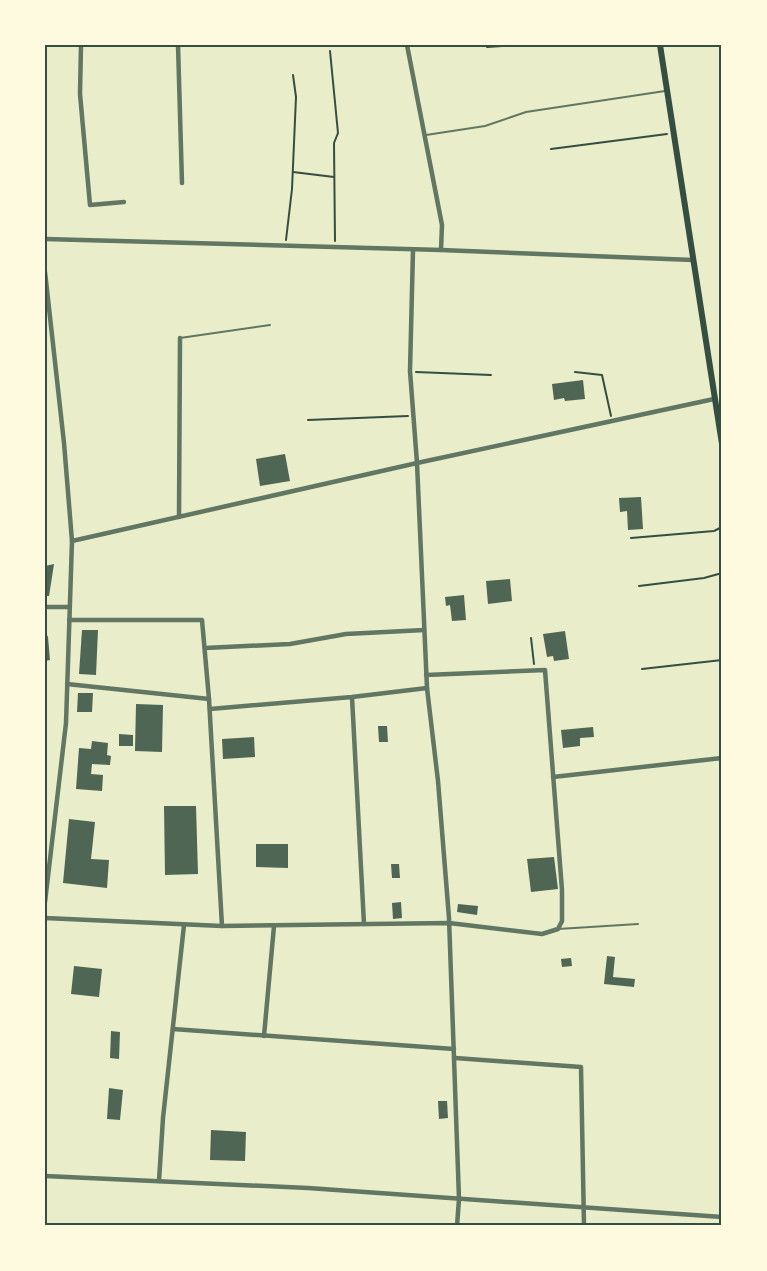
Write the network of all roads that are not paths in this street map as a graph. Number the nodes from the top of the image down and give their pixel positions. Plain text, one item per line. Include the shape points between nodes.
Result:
1 (81, 45) edge
2 (178, 45) edge
3 (407, 45) edge
4 (660, 45) edge
5 (667, 90) junction
6 (423, 136) junction
7 (182, 183) dead end
8 (124, 202) dead end
9 (45, 239) edge
10 (413, 250) junction
11 (441, 250) junction
12 (693, 260) junction
13 (45, 272) edge
14 (270, 326) dead end
15 (180, 338) joint
16 (714, 399) junction
17 (722, 444) edge
18 (417, 463) junction
19 (179, 517) junction
20 (72, 541) junction
21 (45, 607) edge
22 (69, 607) junction
23 (69, 620) junction
24 (424, 630) junction
25 (205, 648) junction
26 (426, 675) junction
27 (67, 684) junction
28 (427, 688) junction
29 (352, 697) junction
30 (209, 699) junction
31 (210, 709) junction
32 (722, 758) edge
33 (553, 777) junction
34 (45, 828) edge
35 (54, 828) junction
36 (45, 902) edge
37 (45, 918) edge
38 (449, 923) junction
39 (364, 924) junction
40 (638, 924) dead end
41 (184, 925) junction
42 (274, 926) junction
43 (222, 927) junction
44 (558, 929) junction
45 (173, 1029) junction
46 (264, 1036) junction
47 (454, 1049) junction
48 (455, 1058) junction
49 (45, 1176) edge
50 (159, 1181) junction
51 (459, 1199) junction
52 (585, 1209) junction
53 (722, 1217) edge
54 (458, 1226) edge
55 (584, 1226) edge

1 - 8 street via 80,94 90,205
2 - 7 street
3 - 6 street
4 - 5 main road
5 - 6 lane via 526,112 485,126
5 - 12 main road
6 - 11 street via 442,225
9 - 10 street
10 - 11 street
10 - 18 street via 410,371
11 - 12 street
12 - 16 main road
13 - 20 street
14 - 15 lane
15 - 19 street
16 - 17 main road
16 - 18 street
18 - 19 street
18 - 24 street
19 - 20 street
20 - 22 street
21 - 22 street
22 - 23 street
23 - 25 street via 202,620
23 - 27 street
24 - 25 street
24 - 26 street
25 - 30 street
26 - 28 street
26 - 33 street via 545,670
27 - 30 street
27 - 35 street
28 - 29 street
28 - 38 street
29 - 31 street
29 - 39 street
30 - 31 street
31 - 43 street
32 - 33 street
33 - 44 street via 562,890 562,921
34 - 35 street
35 - 36 street
37 - 41 street
38 - 39 street
38 - 44 street via 542,934
38 - 47 street
39 - 42 street
40 - 44 lane
41 - 43 street
41 - 45 street
42 - 43 street
42 - 46 street
45 - 46 street
45 - 50 street
46 - 47 street
47 - 48 street
48 - 51 street
48 - 52 street via 581,1067
49 - 50 street
50 - 51 street
51 - 52 street
51 - 54 street
52 - 53 street
52 - 55 street

